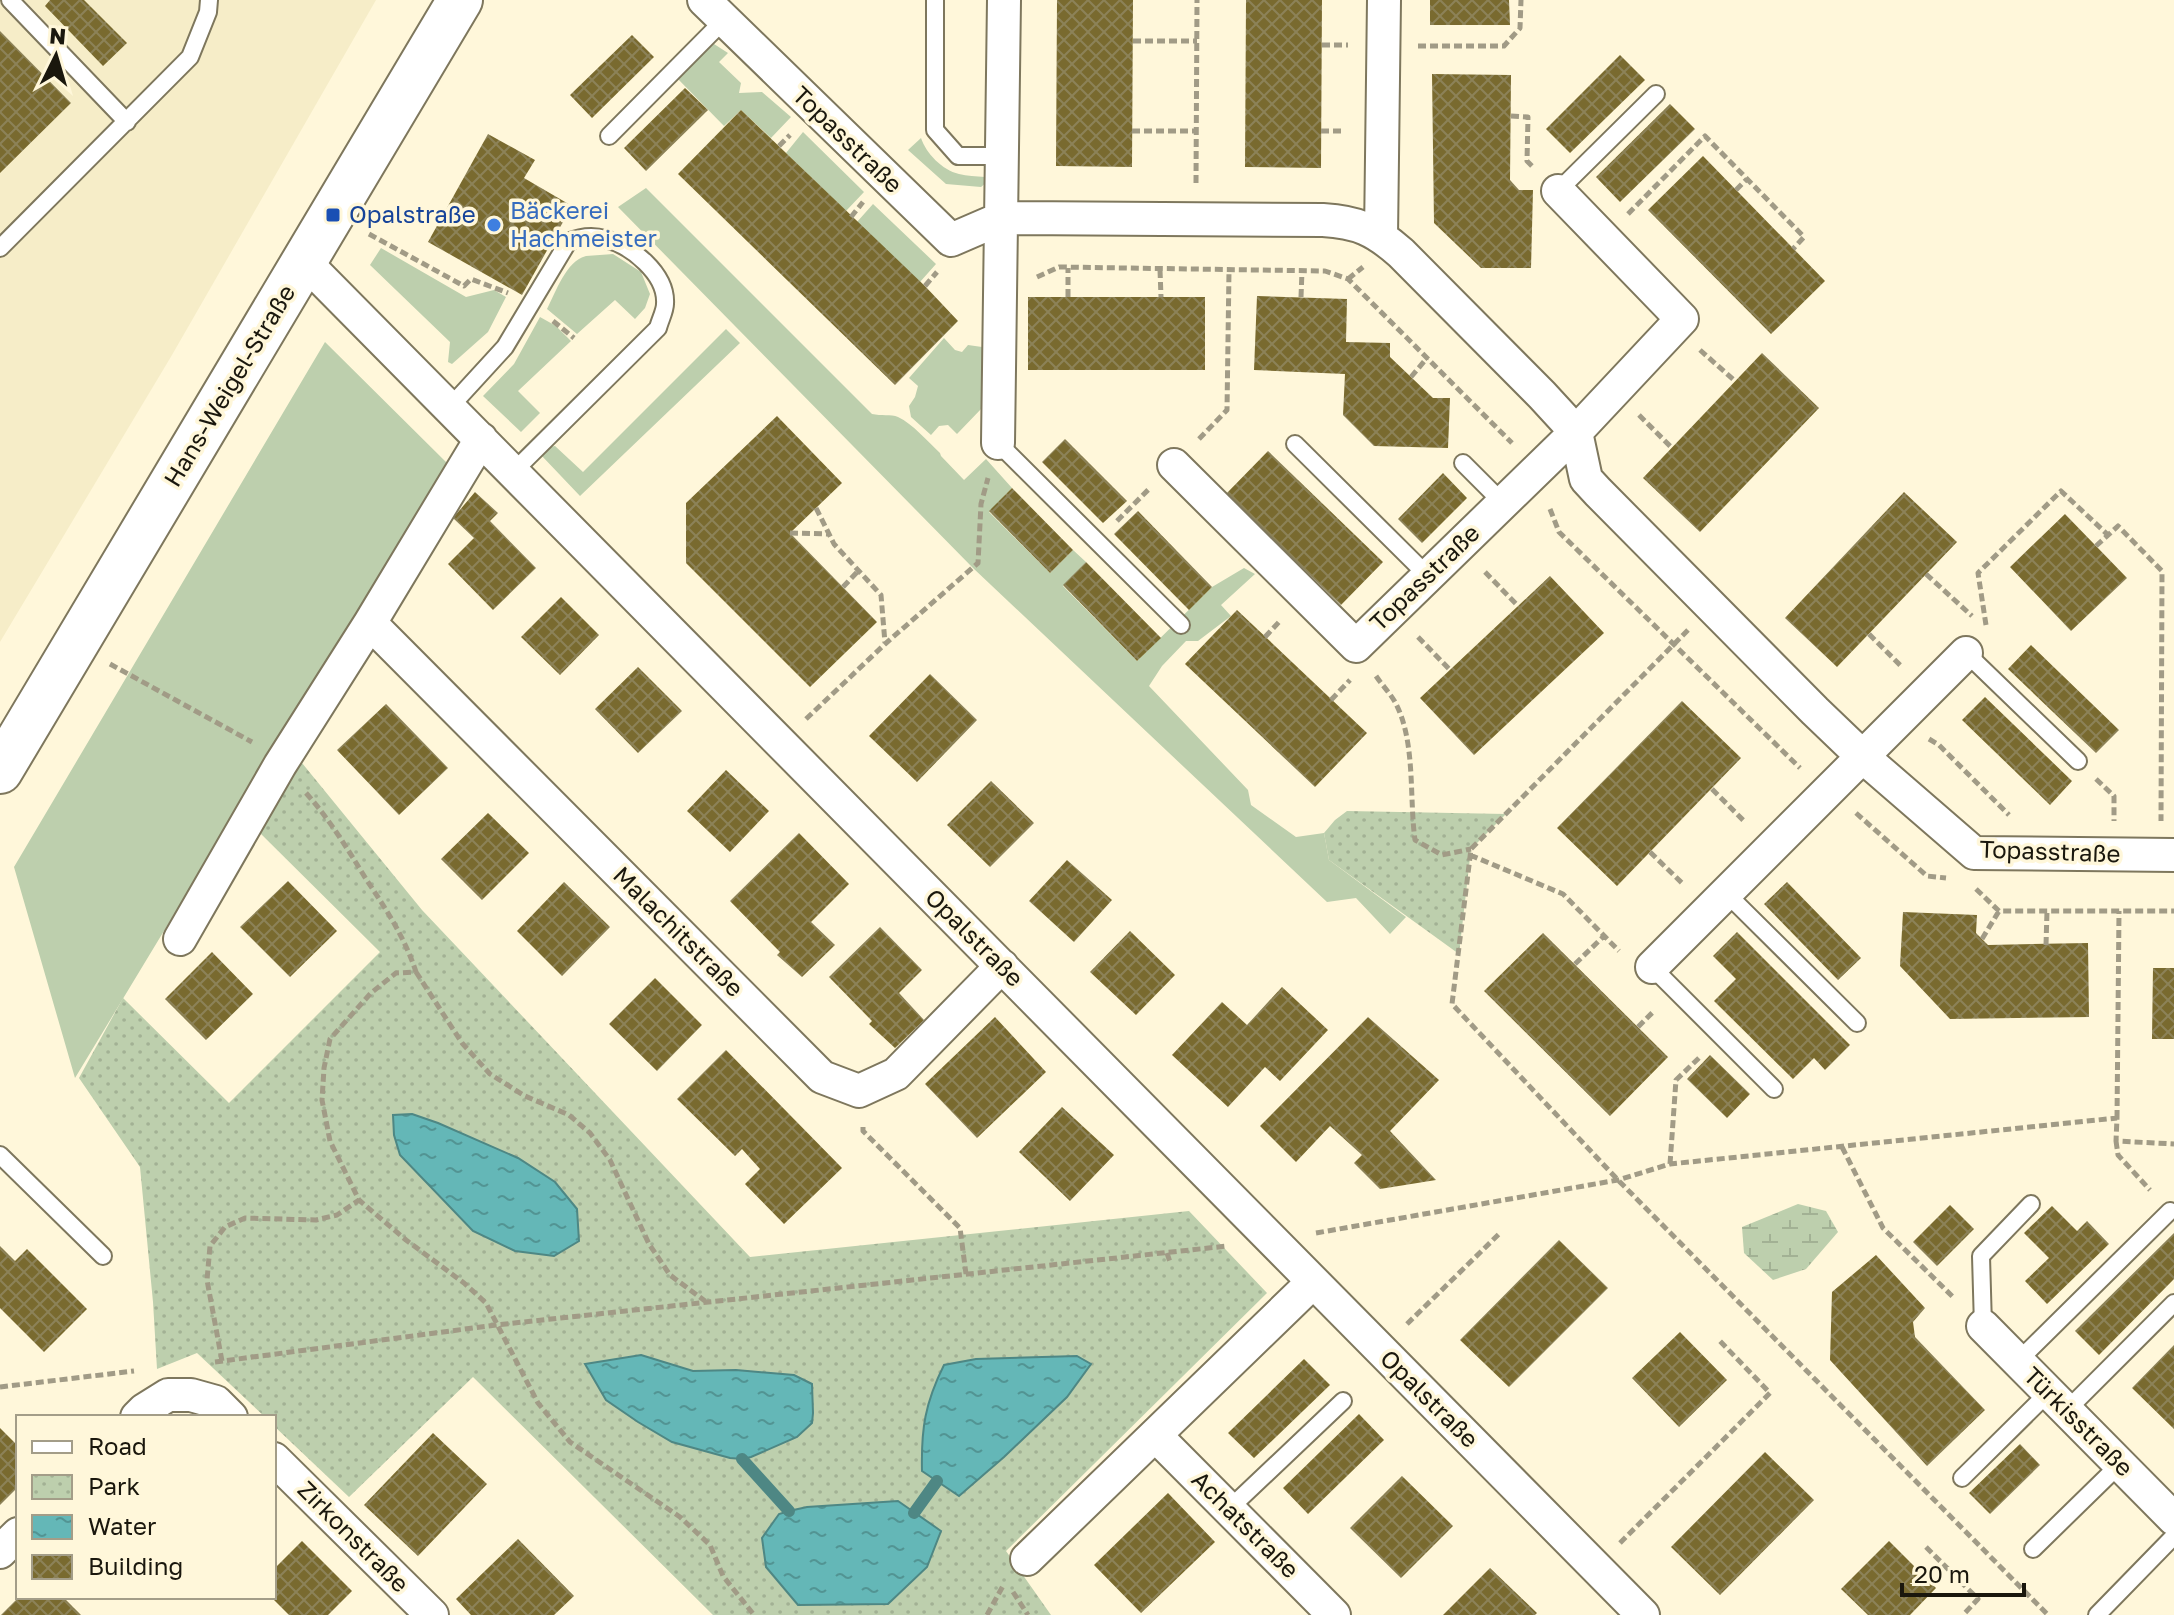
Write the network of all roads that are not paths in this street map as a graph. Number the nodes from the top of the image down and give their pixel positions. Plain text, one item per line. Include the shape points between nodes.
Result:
1 (10, 0) edge
2 (209, 0) edge
3 (460, 0) edge
4 (935, 0) edge
5 (1004, 0) edge
6 (1384, 0) edge
7 (714, 10) edge
8 (1656, 94) dead end
9 (127, 122) junction
10 (609, 136) dead end
11 (1001, 156) junction
12 (1558, 191) joint
13 (1002, 218) junction
14 (1381, 236) junction
15 (0, 248) edge
16 (304, 261) junction
17 (450, 407) junction
18 (1576, 432) junction
19 (481, 439) junction
20 (998, 443) joint
21 (1295, 444) dead end
22 (1463, 463) dead end
23 (1174, 465) road end
24 (513, 472) junction
25 (1503, 503) junction
26 (1428, 576) junction
27 (370, 623) junction
28 (1181, 625) dead end
29 (1966, 653) joint
30 (1863, 757) junction
31 (2078, 761) road end
32 (0, 771) edge
33 (2167, 845) edge
34 (1718, 902) junction
35 (180, 939) dead end
36 (1002, 966) junction
37 (1652, 967) joint
38 (1857, 1023) dead end
39 (1774, 1089) dead end
40 (0, 1155) edge
41 (2031, 1204) dead end
42 (2170, 1211) road end
43 (103, 1256) dead end
44 (1313, 1282) junction
45 (2174, 1303) edge
46 (1983, 1326) joint
47 (2018, 1361) junction
48 (1343, 1401) dead end
49 (2058, 1401) junction
50 (139, 1415) edge
51 (229, 1415) edge
52 (1155, 1435) junction
53 (276, 1461) edge
54 (2120, 1464) junction
55 (1962, 1478) dead end
56 (1229, 1509) junction
57 (2174, 1519) edge
58 (16, 1536) edge
59 (2174, 1536) edge
60 (2033, 1549) dead end
61 (0, 1552) edge
62 (1016, 1570) road end
63 (432, 1615) edge
64 (1334, 1615) edge
65 (1643, 1615) edge
66 (2097, 1615) edge

1 - 9 lane
2 - 9 lane via 190,57
3 - 16 street, Hans-Weigel-Straße
4 - 11 lane via 935,130 958,156
5 - 11 street
6 - 14 street
7 - 10 lane
7 - 13 street, Topasstraße via 951,240
8 - 12 lane
9 - 15 lane
11 - 13 street
12 - 18 street, Topasstraße via 1682,319
13 - 14 street, Topasstraße via 1323,220 1362,226
13 - 20 street
14 - 18 street, Topasstraße
16 - 17 street, Opalstraße
16 - 32 street, Hans-Weigel-Straße
17 - 19 street, Opalstraße
17 - 24 lane via 505,347 568,242 606,239 641,256 662,283 665,304 658,328
18 - 25 street, Topasstraße
18 - 30 street, Topasstraße via 1586,479
19 - 24 street, Opalstraße
19 - 27 street
20 - 28 lane
21 - 26 lane
22 - 25 lane
23 - 26 street, Topasstraße via 1356,646
24 - 36 street, Opalstraße
25 - 26 street, Topasstraße
27 - 35 street
27 - 36 street, Malachitstraße via 822,1077 859,1091 896,1074
29 - 30 street
29 - 31 lane
30 - 33 street, Topasstraße via 1974,853
30 - 34 street
34 - 37 street
34 - 38 lane
36 - 44 street, Opalstraße
37 - 39 lane
40 - 43 lane
41 - 46 lane via 1981,1256
42 - 47 lane
44 - 52 street
44 - 65 street, Opalstraße
45 - 49 lane
46 - 47 street, Türkisstraße
47 - 49 street, Türkisstraße
48 - 56 lane
49 - 54 street, Türkisstraße
49 - 55 lane
50 - 51 street via 168,1395 191,1395 216,1402
52 - 56 street, Achatstraße
52 - 62 street
53 - 63 street, Zirkonstraße
54 - 57 street, Türkisstraße
54 - 60 lane
56 - 64 street, Achatstraße
58 - 61 street
59 - 66 lane

